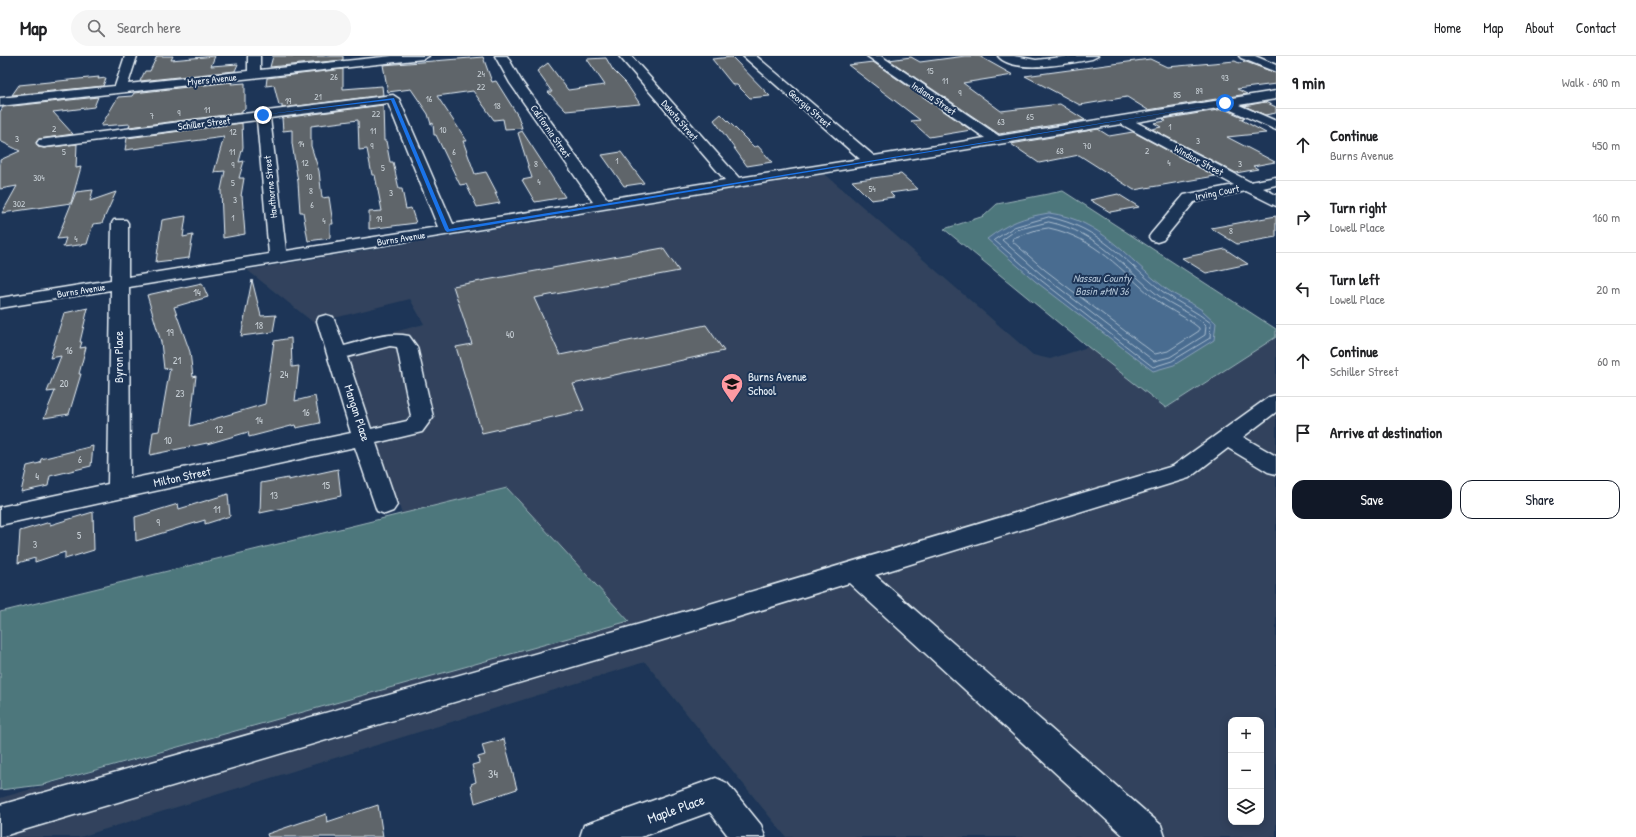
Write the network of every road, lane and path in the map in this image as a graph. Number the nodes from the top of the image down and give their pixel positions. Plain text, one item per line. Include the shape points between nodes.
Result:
1 (131, 56) edge
2 (254, 56) edge
3 (423, 56) edge
4 (501, 56) edge
5 (625, 56) edge
6 (749, 56) edge
7 (873, 56) edge
8 (1004, 56) edge
9 (1092, 56) edge
10 (1245, 56) edge
11 (378, 58) edge
12 (1276, 69) edge
13 (254, 75) junction
14 (120, 89) junction
15 (1276, 95) edge
16 (0, 102) edge
17 (1225, 103) junction
18 (263, 115) junction
19 (1123, 120) junction
20 (1276, 126) edge
21 (996, 140) junction
22 (44, 143) dead end
23 (871, 161) junction
24 (1276, 181) edge
25 (735, 183) junction
26 (1248, 186) junction
27 (1276, 201) edge
28 (603, 205) junction
29 (120, 224) dead end
30 (447, 230) junction
31 (1157, 237) dead end
32 (278, 258) junction
33 (120, 284) junction
34 (0, 303) edge
35 (326, 322) dead end
36 (337, 354) junction
37 (1276, 402) edge
38 (365, 437) junction
39 (1227, 438) junction
40 (1276, 466) edge
41 (119, 490) junction
42 (385, 505) dead end
43 (0, 516) edge
44 (854, 572) junction
45 (0, 821) edge
46 (746, 832) edge
47 (596, 837) edge
48 (1149, 837) edge

1 - 14 street
2 - 13 street
3 - 11 street, Myers Avenue
4 - 28 street, California Street via 516,83
5 - 25 street, Dakota Street
6 - 23 street, Georgia Street
7 - 21 street, Indiana Street
8 - 9 street via 1035,64
10 - 12 street
11 - 13 street, Myers Avenue
13 - 14 street, Myers Avenue
14 - 16 street, Myers Avenue
15 - 17 street, Burns Avenue
17 - 19 street, Burns Avenue
17 - 20 street
18 - 22 street, Schiller Street
18 - 30 street, Schiller Street via 393,99
18 - 32 street, Hawthorne Street
19 - 21 street, Burns Avenue
19 - 26 street, Windsor Street
21 - 23 street, Burns Avenue
23 - 25 street, Burns Avenue
24 - 26 street, Irving Court
25 - 28 street, Burns Avenue
26 - 27 street, Windsor Street
26 - 31 street, Irving Court via 1189,198
28 - 30 street, Burns Avenue
29 - 33 street, Byron Place
30 - 32 street, Burns Avenue
32 - 33 street, Burns Avenue
33 - 34 street, Burns Avenue
33 - 41 street, Byron Place
35 - 36 street, Mangan Place
36 - 38 street, Mangan Place
36 - 38 street, Milton Street via 389,340 402,340 407,347 422,417 414,428
37 - 39 street
38 - 41 street, Milton Street
38 - 42 street, Mangan Place
39 - 40 street
39 - 44 street via 1181,472
41 - 43 street, Milton Street
44 - 45 street
44 - 48 street
46 - 47 street, Maple Place via 716,794

